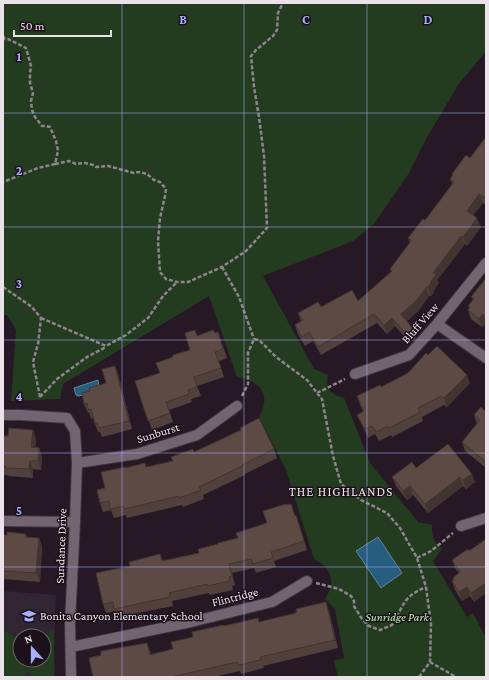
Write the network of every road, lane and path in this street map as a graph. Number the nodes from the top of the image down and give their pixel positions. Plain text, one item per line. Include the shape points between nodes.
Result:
1 (283, 3) edge
2 (3, 36) edge
3 (55, 164) junction
4 (3, 182) edge
5 (486, 263) edge
6 (222, 267) junction
7 (177, 282) junction
8 (3, 286) edge
9 (41, 318) junction
10 (437, 324) junction
11 (254, 339) junction
12 (106, 346) junction
13 (486, 358) edge
14 (355, 374) joint
15 (317, 393) junction
16 (237, 406) joint
17 (3, 415) edge
18 (77, 463) junction
19 (486, 518) edge
20 (3, 521) edge
21 (75, 522) junction
22 (461, 526) joint
23 (417, 558) junction
24 (307, 581) joint
25 (426, 587) junction
26 (71, 647) junction
27 (430, 662) junction
28 (71, 677) edge
29 (419, 677) edge
30 (456, 677) edge

1 - 6 path via 278,13 277,30 251,56 264,156 267,228 246,251
2 - 3 path via 26,48 31,66 32,110 42,126 50,127 56,141 58,151
3 - 4 path
3 - 7 path via 69,161 76,164 85,162 147,174 160,182 166,189 158,231 160,272 166,279
5 - 10 street, Bluff View
6 - 7 path via 188,282
6 - 11 path via 239,297
7 - 12 path via 163,296 148,318
8 - 9 path
9 - 12 path
9 - 12 path via 33,362 40,397 57,379
10 - 13 street
10 - 14 street, Bluff View via 409,355
11 - 15 path via 259,340 276,357 307,380
11 - 16 path via 248,353 248,384
14 - 15 path
15 - 23 path via 322,399 341,484 361,500 387,513 400,528
16 - 18 street, Sunburst via 197,435 137,454
17 - 18 street, Sundance Drive via 67,418 75,431
18 - 21 street, Sundance Drive
19 - 22 street
20 - 21 street
21 - 26 street, Sundance Drive
22 - 23 path
23 - 25 path
24 - 25 path via 339,589 351,596 362,619 368,626 380,630 392,625 404,602 413,593
24 - 26 street, Flintridge via 272,602
25 - 27 path via 431,624
26 - 28 street, Sundance Drive
27 - 29 path
27 - 30 path

